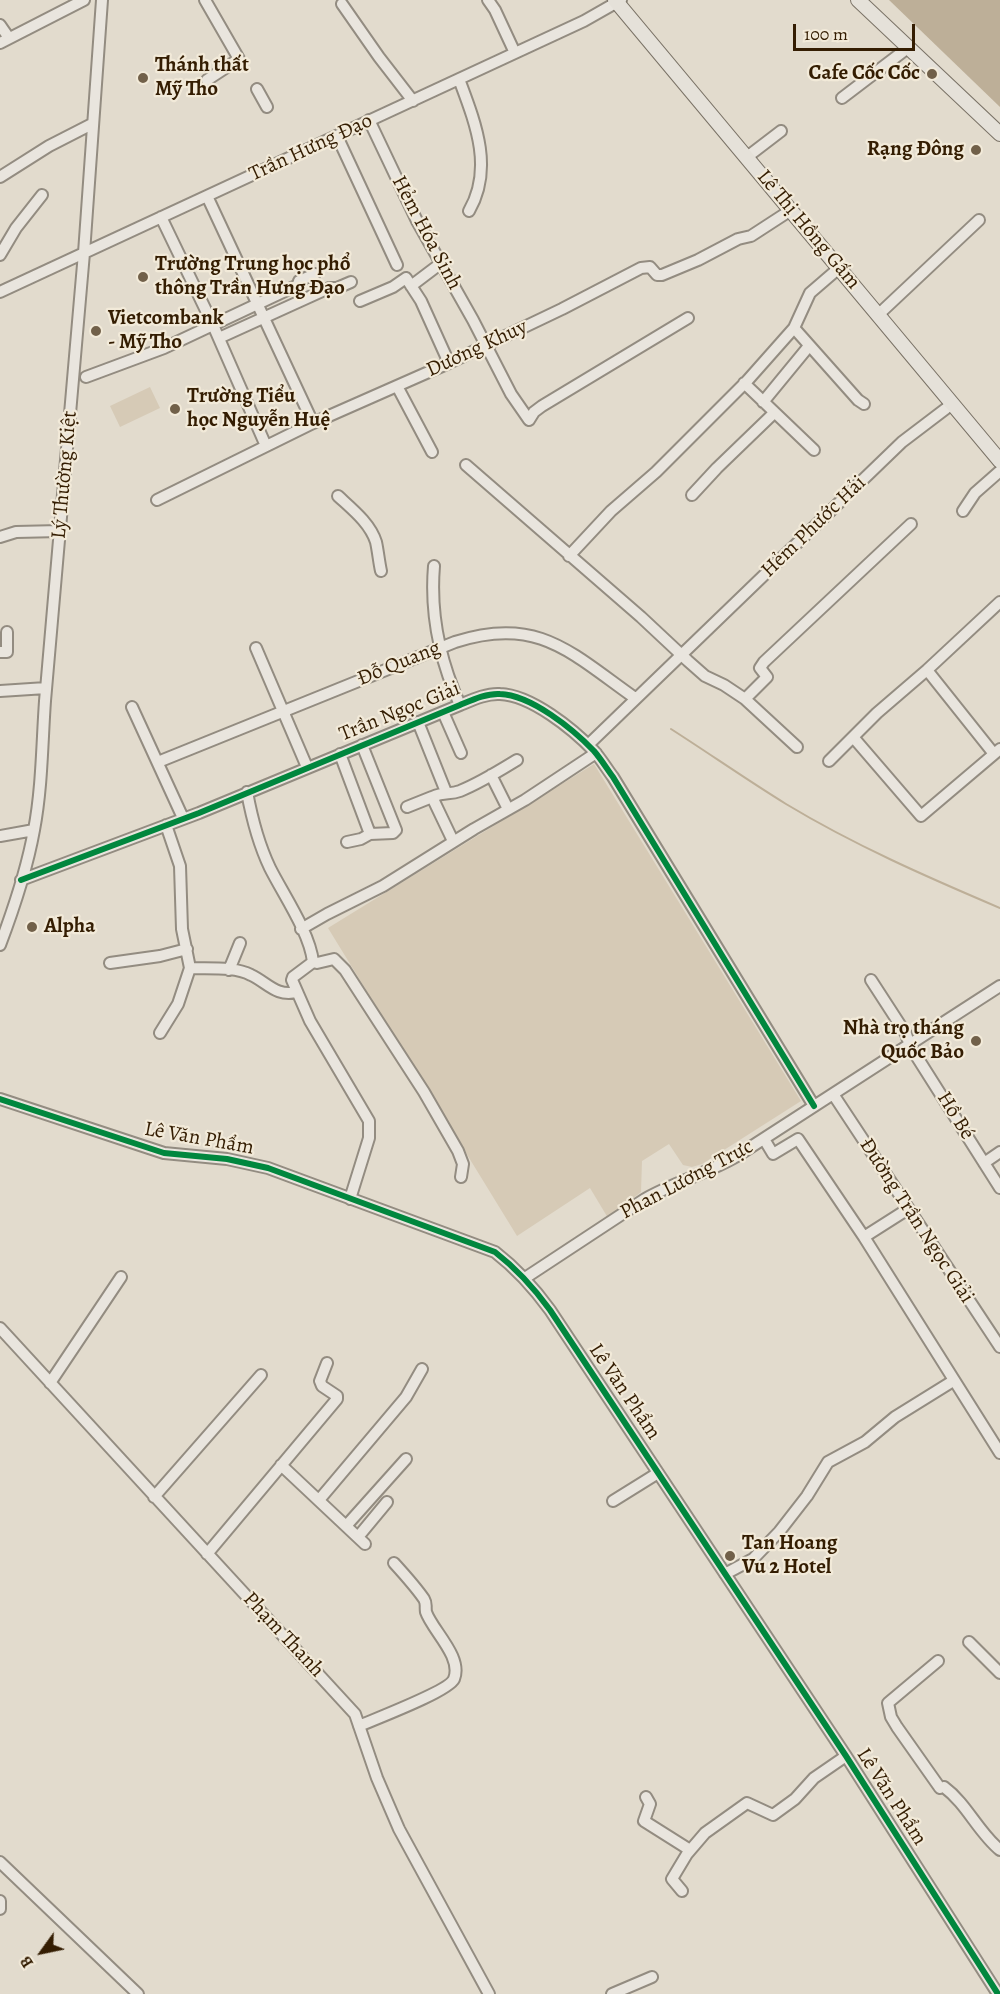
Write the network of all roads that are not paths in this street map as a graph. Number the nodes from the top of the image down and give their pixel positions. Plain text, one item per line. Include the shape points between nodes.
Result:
1 (84, 0) edge
2 (102, 0) edge
3 (205, 0) edge
4 (488, 0) edge
5 (858, 0) edge
6 (618, 1) edge
7 (342, 4) dead end
8 (0, 25) edge
9 (4, 40) edge
10 (909, 47) junction
11 (515, 53) junction
12 (207, 80) dead end
13 (459, 80) junction
14 (257, 89) dead end
15 (842, 98) dead end
16 (413, 101) junction
17 (267, 107) dead end
18 (369, 120) junction
19 (92, 124) junction
20 (781, 130) dead end
21 (1000, 134) edge
22 (337, 136) junction
23 (747, 157) junction
24 (0, 177) edge
25 (42, 195) dead end
26 (207, 196) junction
27 (791, 210) junction
28 (469, 211) dead end
29 (161, 217) junction
30 (979, 220) dead end
31 (84, 254) junction
32 (0, 255) edge
33 (440, 264) junction
34 (397, 265) dead end
35 (839, 268) junction
36 (315, 274) dead end
37 (351, 282) dead end
38 (411, 286) junction
39 (0, 292) edge
40 (360, 301) dead end
41 (257, 303) junction
42 (879, 314) junction
43 (264, 318) junction
44 (688, 318) dead end
45 (213, 326) junction
46 (794, 328) junction
47 (219, 338) junction
48 (486, 344) junction
49 (810, 346) junction
50 (449, 363) junction
51 (86, 377) dead end
52 (744, 383) junction
53 (397, 386) junction
54 (763, 402) junction
55 (864, 404) dead end
56 (952, 404) junction
57 (774, 413) junction
58 (313, 423) junction
59 (266, 446) junction
60 (814, 450) dead end
61 (432, 452) dead end
62 (998, 453) edge
63 (466, 465) dead end
64 (1000, 471) edge
65 (692, 495) dead end
66 (338, 496) dead end
67 (157, 500) dead end
68 (963, 511) dead end
69 (911, 524) dead end
70 (60, 531) junction
71 (0, 537) edge
72 (569, 556) junction
73 (434, 566) dead end
74 (381, 571) dead end
75 (1000, 602) edge
76 (7, 632) dead end
77 (256, 648) dead end
78 (439, 648) junction
79 (0, 652) edge
80 (680, 655) junction
81 (927, 670) junction
82 (46, 688) junction
83 (0, 691) edge
84 (635, 698) junction
85 (745, 699) junction
86 (460, 705) junction
87 (132, 707) dead end
88 (283, 710) junction
89 (443, 712) junction
90 (418, 722) junction
91 (853, 737) junction
92 (362, 745) junction
93 (797, 747) dead end
94 (592, 749) junction
95 (997, 752) edge
96 (461, 753) dead end
97 (340, 754) junction
98 (517, 760) dead end
99 (829, 761) dead end
100 (158, 762) junction
101 (307, 767) junction
102 (491, 775) junction
103 (247, 792) junction
104 (447, 792) junction
105 (432, 797) junction
106 (407, 807) dead end
107 (508, 809) junction
108 (183, 818) junction
109 (166, 825) junction
110 (34, 830) junction
111 (370, 834) junction
112 (0, 836) edge
113 (453, 841) junction
114 (347, 842) dead end
115 (21, 880) junction
116 (301, 929) junction
117 (240, 943) dead end
118 (0, 945) edge
119 (187, 949) junction
120 (313, 962) junction
121 (110, 963) dead end
122 (190, 968) junction
123 (229, 970) junction
124 (871, 980) dead end
125 (1000, 986) edge
126 (297, 992) junction
127 (160, 1033) dead end
128 (910, 1046) junction
129 (833, 1094) junction
130 (0, 1100) edge
131 (814, 1106) junction
132 (764, 1139) junction
133 (1000, 1152) edge
134 (984, 1163) junction
135 (461, 1177) dead end
136 (1000, 1188) edge
137 (350, 1199) junction
138 (908, 1209) junction
139 (864, 1237) junction
140 (121, 1277) dead end
141 (525, 1278) junction
142 (0, 1328) edge
143 (999, 1343) edge
144 (327, 1363) dead end
145 (422, 1369) dead end
146 (261, 1374) dead end
147 (953, 1381) junction
148 (50, 1383) junction
149 (1000, 1453) edge
150 (406, 1459) dead end
151 (281, 1465) junction
152 (658, 1473) junction
153 (154, 1497) junction
154 (319, 1500) junction
155 (613, 1501) dead end
156 (387, 1502) dead end
157 (346, 1526) junction
158 (207, 1554) junction
159 (394, 1563) dead end
160 (725, 1574) junction
161 (969, 1642) dead end
162 (938, 1661) dead end
163 (1000, 1673) edge
164 (359, 1726) junction
165 (846, 1756) junction
166 (646, 1797) dead end
167 (690, 1850) junction
168 (1000, 1850) edge
169 (0, 1862) edge
170 (682, 1891) dead end
171 (0, 1901) edge
172 (0, 1909) edge
173 (651, 1977) dead end
174 (138, 1994) edge
175 (489, 1994) edge
176 (612, 1994) edge
177 (998, 1994) edge

1 - 9 street
2 - 19 street, Lý Thường Kiệt
3 - 12 street via 239,59
4 - 11 street
5 - 10 main road
6 - 11 street, Trần Hưng Đạo
6 - 23 main road, Lê Thị Hồng Gấm
7 - 16 street
8 - 9 street
10 - 15 street
10 - 21 main road
11 - 13 street, Trần Hưng Đạo
13 - 16 street, Trần Hưng Đạo
13 - 28 street via 474,121 481,159 477,198
14 - 17 street
16 - 18 street, Trần Hưng Đạo
18 - 22 street, Trần Hưng Đạo
18 - 33 street, Hẻm Hóa Sinh
19 - 24 street
19 - 31 street, Lý Thường Kiệt
20 - 23 street
22 - 26 street, Trần Hưng Đạo
22 - 34 street
23 - 27 main road, Lê Thị Hồng Gấm
25 - 32 street
26 - 29 street, Trần Hưng Đạo
26 - 41 street
27 - 35 main road, Lê Thị Hồng Gấm
27 - 48 street, Dương Khuy via 751,236 698,260 657,276 650,267 641,268
29 - 31 street, Trần Hưng Đạo
29 - 45 street
30 - 42 street
31 - 39 street, Trần Hưng Đạo
31 - 70 street, Lý Thường Kiệt
33 - 38 street
33 - 48 street, Hẻm Hóa Sinh
35 - 42 main road, Lê Thị Hồng Gấm
35 - 46 street via 810,294
36 - 41 street
37 - 43 street
38 - 40 street via 406,278
38 - 50 street
41 - 43 street
41 - 45 street
42 - 56 main road, Lê Thị Hồng Gấm
43 - 47 street
43 - 58 street
44 - 48 street, Hẻm Hóa Sinh via 542,406 529,420
45 - 47 street
45 - 51 street
46 - 49 street
46 - 52 street
47 - 59 street
48 - 50 street, Dương Khuy
49 - 54 street
49 - 55 street
50 - 53 street, Dương Khuy
52 - 54 street
52 - 72 street
53 - 58 street, Dương Khuy
53 - 61 street
54 - 57 street
56 - 62 main road, Lê Thị Hồng Gấm
56 - 80 street, Hẻm Phước Hải via 902,442
57 - 60 street
57 - 65 street
58 - 59 street, Dương Khuy
59 - 67 street, Dương Khuy
63 - 72 street
64 - 68 street via 975,493
66 - 74 street via 373,535
69 - 85 street via 764,662 760,668 767,677
70 - 71 street via 16,532
70 - 82 street, Lý Thường Kiệt
72 - 80 street
73 - 78 street
75 - 81 street
76 - 79 street via 7,651
77 - 88 street
78 - 84 street, Đỗ Quang via 488,633 533,635 584,662
78 - 86 street
78 - 88 street, Đỗ Quang
80 - 84 street, Hẻm Phước Hải
80 - 85 street via 705,676
81 - 91 street
81 - 95 street
82 - 83 street
82 - 110 street, Lý Thường Kiệt
84 - 94 street, Hẻm Phước Hải
85 - 93 street
86 - 89 street, Trần Ngọc Giải
86 - 94 street, Trần Ngọc Giải via 489,695 513,696 546,712
87 - 100 street
88 - 100 street, Đỗ Quang
88 - 101 street
89 - 90 street, Trần Ngọc Giải
89 - 96 street
90 - 92 street, Trần Ngọc Giải
90 - 104 street
91 - 95 street via 921,816
91 - 99 street
92 - 97 street, Trần Ngọc Giải
92 - 111 street via 396,830
94 - 107 street, Hẻm Phước Hải
94 - 131 street, Trần Ngọc Giải
97 - 101 street, Trần Ngọc Giải
97 - 111 street
98 - 102 street
100 - 108 street
101 - 103 street, Trần Ngọc Giải
102 - 104 street via 459,791
102 - 107 street
103 - 108 street, Trần Ngọc Giải
103 - 116 street via 254,830
104 - 105 street
105 - 106 street
105 - 113 street
107 - 113 street, Hẻm Phước Hải
108 - 109 street, Trần Ngọc Giải
109 - 115 street, Trần Ngọc Giải
109 - 119 street via 180,866 182,929
110 - 112 street
110 - 115 street, Lý Thường Kiệt
111 - 114 street
113 - 116 street, Hẻm Phước Hải via 383,886
115 - 118 street, Lý Thường Kiệt
116 - 120 street
117 - 123 street
119 - 121 street
119 - 122 street
120 - 126 street via 292,976
120 - 135 street via 334,958 345,970 458,1151 463,1164
122 - 123 street
122 - 127 street via 178,1004
123 - 126 street via 249,974 281,994
124 - 128 street, Hồ Bé
125 - 128 street, Phan Lương Trực
126 - 137 street via 369,1121 369,1138
128 - 129 street, Phan Lương Trực
128 - 134 street, Hồ Bé
129 - 131 street, Phan Lương Trực
129 - 138 street, Đường Trần Ngọc Giải
130 - 137 street, Lê Văn Phẩm via 164,1153 259,1166
131 - 132 street, Phan Lương Trực
132 - 139 street via 773,1154 798,1139
132 - 141 street, Phan Lương Trực via 718,1167 664,1188 629,1208
133 - 134 street
134 - 136 street, Hồ Bé
137 - 141 street, Lê Văn Phẩm via 495,1252
138 - 139 street
138 - 143 street, Đường Trần Ngọc Giải
139 - 147 street
140 - 148 street
141 - 152 street, Lê Văn Phẩm
142 - 148 street, Phạm Thanh
144 - 151 street via 320,1381 337,1399
145 - 154 street via 406,1396
146 - 153 street
147 - 149 street
147 - 160 street via 887,1422 865,1442 828,1462 779,1532 753,1559
148 - 153 street, Phạm Thanh
150 - 157 street
151 - 154 street
151 - 158 street
152 - 155 street
152 - 160 street, Lê Văn Phẩm
153 - 158 street, Phạm Thanh
154 - 157 street
156 - 157 street via 361,1541
158 - 164 street, Phạm Thanh via 334,1689 355,1714
159 - 164 street via 426,1603 426,1611 450,1650 455,1677 426,1698
160 - 165 street, Lê Văn Phẩm
161 - 163 street
162 - 168 street via 888,1703 891,1717 942,1788 959,1801
164 - 175 street, Phạm Thanh via 399,1829
165 - 167 street via 814,1778 773,1815 753,1804 742,1805 705,1833
165 - 177 street, Lê Văn Phẩm
166 - 167 street via 650,1804 644,1821
167 - 170 street via 672,1879
169 - 174 street
171 - 172 street
173 - 176 street

